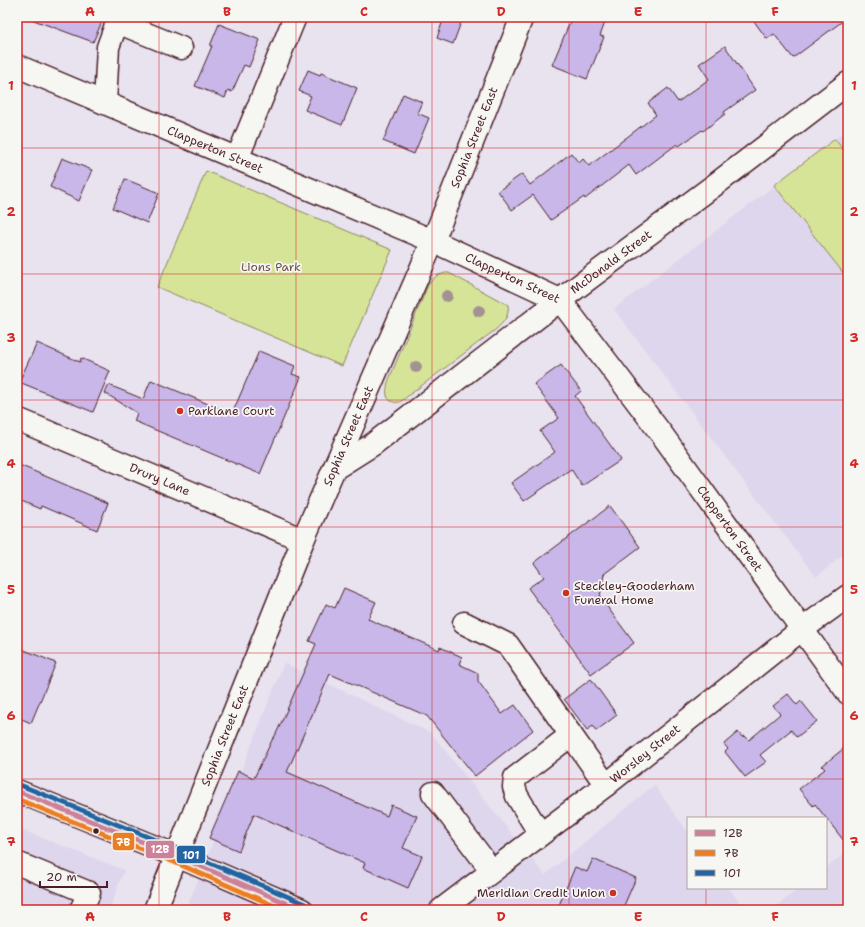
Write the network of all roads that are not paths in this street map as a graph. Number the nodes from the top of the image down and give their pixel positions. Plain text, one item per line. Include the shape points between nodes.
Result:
1 (295, 17) edge
2 (522, 17) edge
3 (118, 19) edge
4 (181, 48) dead end
5 (17, 66) edge
6 (848, 83) edge
7 (105, 103) junction
8 (237, 159) junction
9 (433, 241) junction
10 (560, 300) junction
11 (17, 419) edge
12 (334, 469) junction
13 (302, 540) junction
14 (848, 596) edge
15 (464, 623) dead end
16 (801, 630) junction
17 (848, 693) edge
18 (571, 735) junction
19 (606, 785) junction
20 (17, 791) edge
21 (433, 793) dead end
22 (540, 834) junction
23 (177, 856) junction
24 (18, 865) edge
25 (492, 871) junction
26 (81, 910) edge
27 (155, 910) edge
28 (302, 910) edge
29 (440, 910) edge

1 - 8 street
2 - 9 street, Sophia Street East
3 - 4 street
3 - 7 street via 108,47
5 - 7 street, Clapperton Street
6 - 10 street, McDonald Street
7 - 8 street, Clapperton Street
8 - 9 street, Clapperton Street
9 - 10 street, Clapperton Street
9 - 12 street, Sophia Street East
10 - 12 street, McDonald Street via 372,445
10 - 16 street, Clapperton Street via 662,436
11 - 13 street, Drury Lane
12 - 13 street, Sophia Street East
13 - 23 street, Sophia Street East
14 - 16 street, Worsley Street
15 - 18 street via 508,645
16 - 17 street, Clapperton Street
16 - 19 street, Worsley Street
18 - 19 street
18 - 22 street via 515,778 517,796
19 - 22 street, Worsley Street
20 - 23 street
21 - 25 street
22 - 25 street, Worsley Street
23 - 27 street, Sophia Street East
23 - 28 street
24 - 26 street via 89,893
25 - 29 street, Worsley Street

